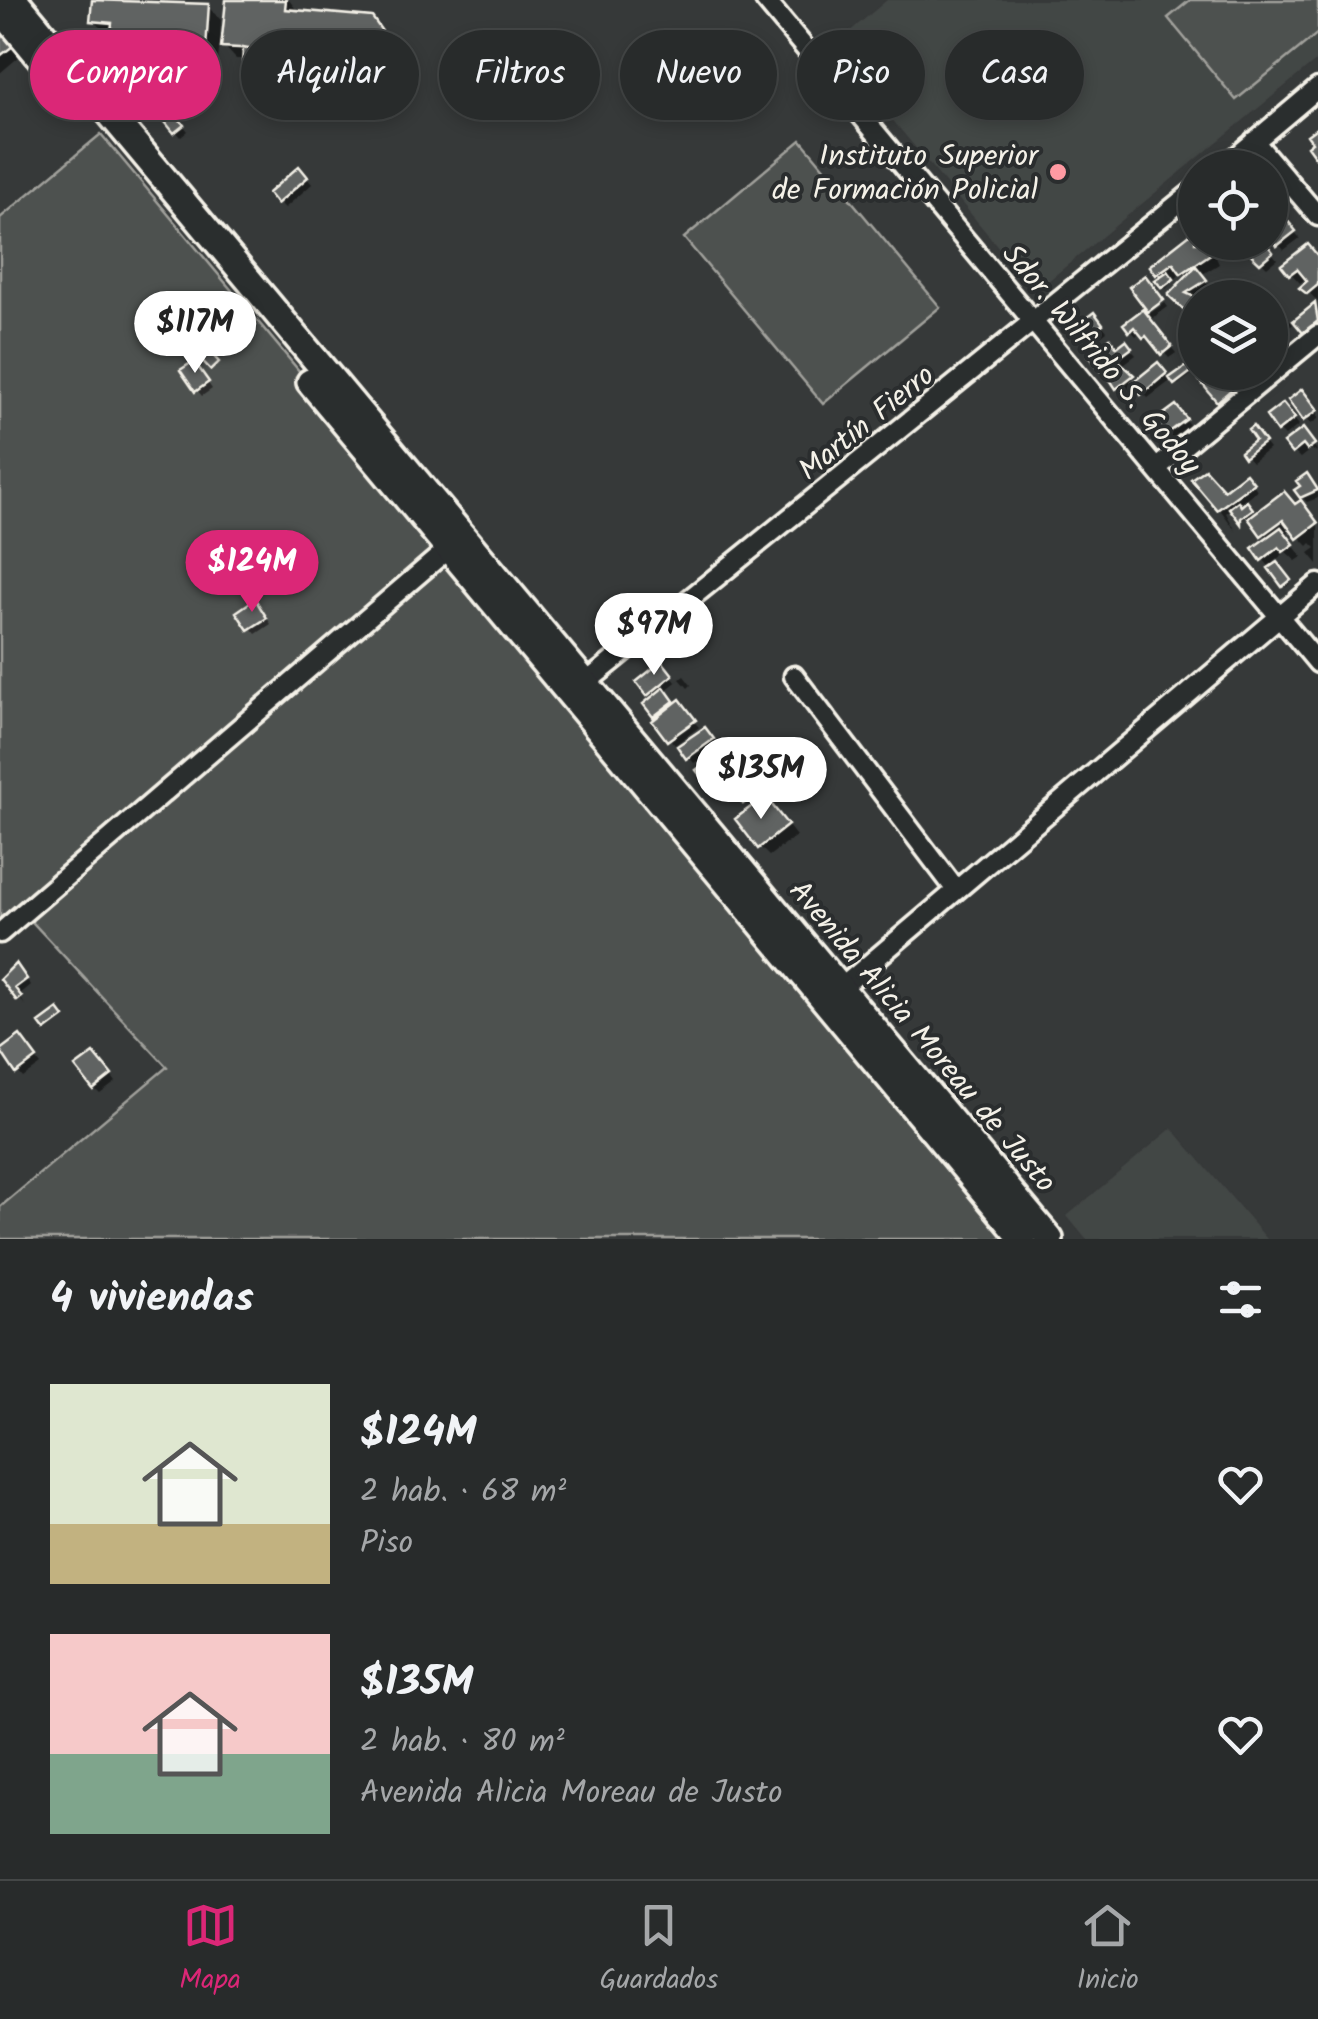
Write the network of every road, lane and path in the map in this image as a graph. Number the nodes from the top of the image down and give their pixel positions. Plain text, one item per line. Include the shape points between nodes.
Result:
1 (15, 0) edge
2 (765, 0) edge
3 (0, 10) edge
4 (1318, 88) edge
5 (1254, 141) junction
6 (1244, 150) edge
7 (1178, 204) edge
8 (1318, 216) edge
9 (1036, 322) junction
10 (1318, 335) edge
11 (1157, 468) junction
12 (448, 548) junction
13 (1318, 584) edge
14 (1280, 616) junction
15 (1318, 663) edge
16 (794, 676) dead end
17 (578, 689) junction
18 (956, 890) junction
19 (0, 933) edge
20 (833, 995) junction
21 (1023, 1239) edge
22 (1050, 1239) edge

1 - 17 main road, Avenida Alicia Moreau de Justo
2 - 9 street, Sdor. Wilfrido S. Godoy
3 - 12 main road, Avenida Alicia Moreau de Justo
4 - 5 street
5 - 6 street
5 - 8 street
7 - 9 street, Martín Fierro
9 - 11 street, Sdor. Wilfrido S. Godoy
9 - 17 street, Martín Fierro
10 - 11 street
11 - 14 street, Sdor. Wilfrido S. Godoy
12 - 17 main road, Avenida Alicia Moreau de Justo
12 - 19 street
13 - 14 street
14 - 15 street, Sdor. Wilfrido S. Godoy
14 - 18 street
16 - 18 street
17 - 20 main road, Avenida Alicia Moreau de Justo
18 - 20 street
20 - 21 main road, Avenida Alicia Moreau de Justo
20 - 22 main road, Avenida Alicia Moreau de Justo

